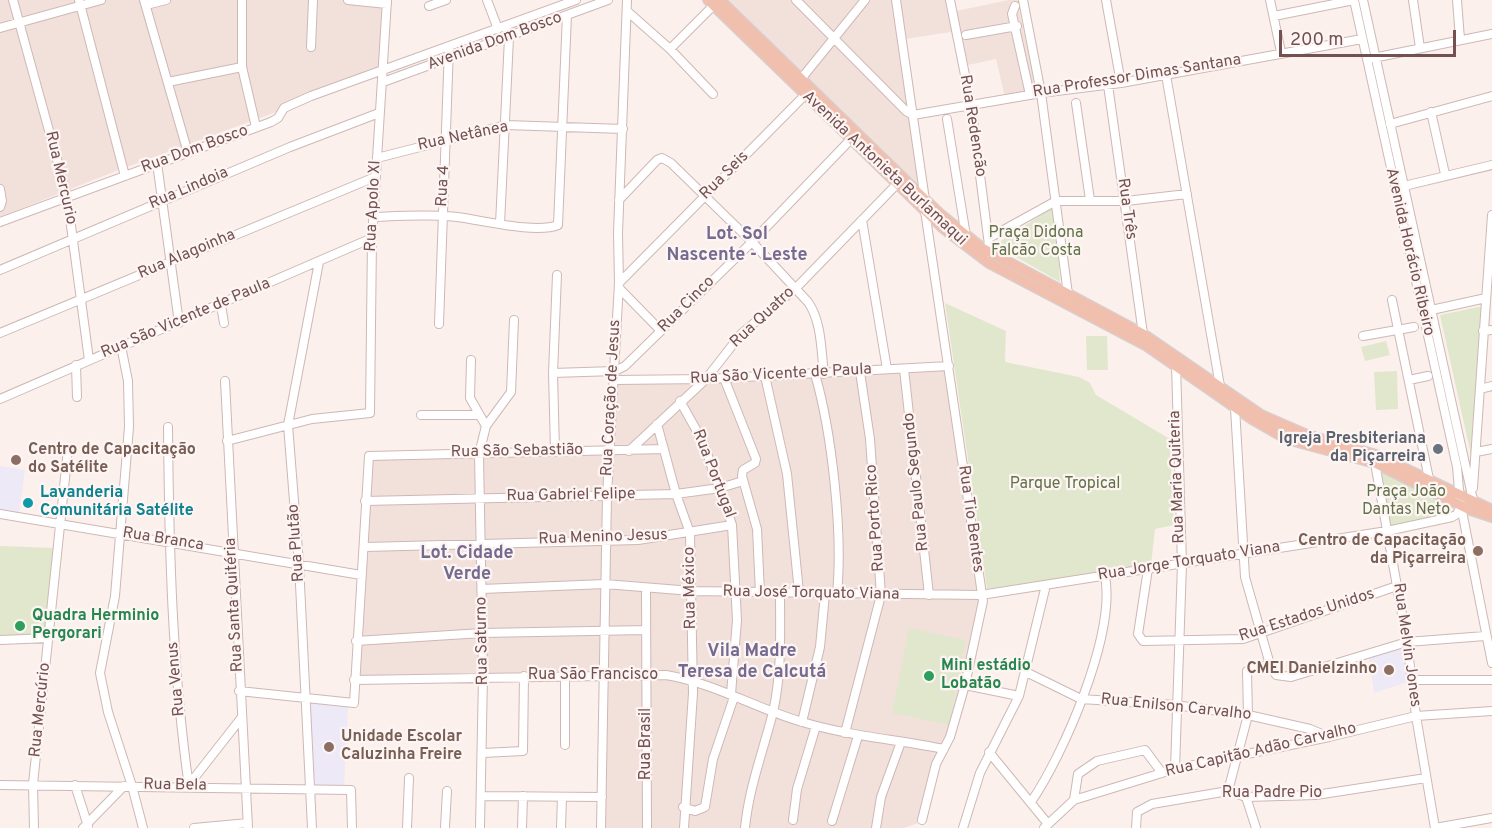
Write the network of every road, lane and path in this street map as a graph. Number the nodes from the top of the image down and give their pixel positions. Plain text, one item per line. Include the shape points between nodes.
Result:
1 (13, 0) edge
2 (101, 0) edge
3 (166, 0) edge
4 (242, 0) edge
5 (313, 0) edge
6 (348, 0) edge
7 (446, 0) edge
8 (487, 0) edge
9 (576, 0) edge
10 (608, 0) edge
11 (627, 0) edge
12 (796, 0) edge
13 (864, 0) edge
14 (896, 0) edge
15 (950, 0) edge
16 (1023, 0) edge
17 (1106, 0) edge
18 (1270, 0) edge
19 (1354, 0) edge
20 (1363, 0) edge
21 (1413, 0) edge
22 (1457, 0) edge
23 (387, 2) edge
24 (714, 2) edge
25 (80, 3) edge
26 (145, 3) edge
27 (429, 6) dead end
28 (1015, 6) dead end
29 (627, 11) junction
30 (567, 15) junction
31 (1274, 16) junction
32 (20, 23) junction
33 (1017, 26) junction
34 (0, 28) edge
35 (502, 28) junction
36 (1492, 34) edge
37 (966, 35) dead end
38 (509, 38) junction
39 (1362, 39) junction
40 (1460, 39) junction
41 (833, 40) junction
42 (758, 42) junction
43 (311, 47) dead end
44 (449, 47) junction
45 (1420, 48) junction
46 (670, 49) junction
47 (1281, 52) junction
48 (1375, 58) junction
49 (447, 60) junction
50 (1366, 60) junction
51 (242, 66) junction
52 (384, 69) junction
53 (1166, 75) junction
54 (801, 79) junction
55 (168, 82) junction
56 (383, 82) junction
57 (1120, 83) junction
58 (1108, 85) junction
59 (1041, 93) junction
60 (713, 94) dead end
61 (805, 95) junction
62 (1030, 95) junction
63 (1492, 96) edge
64 (1076, 103) dead end
65 (971, 105) junction
66 (1431, 112) junction
67 (379, 113) junction
68 (913, 115) junction
69 (947, 119) dead end
70 (1390, 124) junction
71 (506, 125) junction
72 (562, 127) junction
73 (256, 128) junction
74 (623, 129) junction
75 (854, 135) junction
76 (446, 140) junction
77 (188, 153) junction
78 (377, 158) junction
79 (157, 163) junction
80 (1492, 165) edge
81 (1445, 174) junction
82 (126, 176) junction
83 (375, 177) junction
84 (897, 184) junction
85 (1404, 186) junction
86 (0, 189) edge
87 (1187, 194) junction
88 (914, 195) junction
89 (67, 196) junction
90 (706, 196) junction
91 (163, 200) junction
92 (619, 200) junction
93 (925, 200) junction
94 (1090, 200) junction
95 (1056, 201) junction
96 (1126, 201) junction
97 (0, 207) edge
98 (925, 211) junction
99 (1492, 215) edge
100 (442, 216) junction
101 (373, 217) junction
102 (862, 220) junction
103 (0, 222) edge
104 (500, 224) junction
105 (1492, 226) edge
106 (966, 236) junction
107 (73, 238) junction
108 (372, 238) junction
109 (989, 238) junction
110 (752, 242) junction
111 (990, 253) junction
112 (171, 261) junction
113 (319, 262) junction
114 (1002, 264) junction
115 (0, 270) edge
116 (1014, 271) junction
117 (557, 275) dead end
118 (619, 286) junction
119 (796, 288) junction
120 (1068, 294) junction
121 (1486, 298) junction
122 (81, 299) junction
123 (1392, 300) dead end
124 (221, 305) junction
125 (1432, 310) junction
126 (1422, 312) junction
127 (514, 320) dead end
128 (179, 323) junction
129 (224, 323) dead end
130 (438, 324) dead end
131 (1414, 327) dead end
132 (1398, 330) junction
133 (1492, 330) edge
134 (661, 331) junction
135 (1483, 331) junction
136 (0, 333) edge
137 (1143, 334) junction
138 (1363, 336) dead end
139 (121, 346) junction
140 (89, 360) junction
141 (471, 360) dead end
142 (1178, 361) junction
143 (76, 365) junction
144 (949, 366) junction
145 (886, 369) junction
146 (904, 369) junction
147 (1188, 369) junction
148 (615, 370) junction
149 (860, 372) junction
150 (553, 373) junction
151 (814, 374) junction
152 (824, 374) junction
153 (765, 376) junction
154 (1428, 376) dead end
155 (724, 378) junction
156 (706, 379) junction
157 (613, 380) junction
158 (1409, 380) junction
159 (225, 381) dead end
160 (1220, 386) junction
161 (1492, 386) edge
162 (1480, 389) junction
163 (77, 397) dead end
164 (0, 399) edge
165 (680, 401) junction
166 (1235, 408) junction
167 (420, 415) dead end
168 (478, 415) junction
169 (657, 424) junction
170 (288, 425) junction
171 (486, 426) junction
172 (168, 428) dead end
173 (227, 441) junction
174 (1315, 442) junction
175 (1331, 446) junction
176 (68, 449) dead end
177 (664, 449) junction
178 (1492, 449) edge
179 (609, 450) junction
180 (555, 451) junction
181 (628, 451) junction
182 (1476, 452) junction
183 (478, 454) junction
184 (1375, 463) junction
185 (1429, 479) junction
186 (743, 481) junction
187 (720, 488) junction
188 (1460, 493) junction
189 (676, 494) junction
190 (607, 496) junction
191 (1473, 498) junction
192 (478, 499) junction
193 (365, 501) junction
194 (1462, 505) junction
195 (1492, 510) edge
196 (0, 514) edge
197 (1492, 517) edge
198 (60, 525) junction
199 (732, 525) junction
200 (1387, 531) junction
201 (121, 533) junction
202 (690, 533) junction
203 (606, 540) junction
204 (169, 541) junction
205 (480, 542) junction
206 (365, 547) junction
207 (233, 552) junction
208 (1242, 554) junction
209 (299, 564) junction
210 (1182, 564) junction
211 (1148, 569) junction
212 (361, 575) junction
213 (1105, 576) junction
214 (605, 584) junction
215 (1046, 585) junction
216 (1397, 586) junction
217 (646, 588) junction
218 (482, 590) junction
219 (692, 591) junction
220 (799, 592) junction
221 (736, 593) junction
222 (760, 593) junction
223 (780, 593) junction
224 (825, 594) junction
225 (837, 594) junction
226 (881, 595) junction
227 (929, 595) junction
228 (981, 595) junction
229 (646, 630) junction
230 (604, 631) junction
231 (482, 633) junction
232 (1262, 633) junction
233 (1485, 636) junction
234 (49, 638) junction
235 (0, 640) edge
236 (356, 641) junction
237 (1180, 641) junction
238 (1407, 642) junction
239 (1492, 663) edge
240 (1270, 664) junction
241 (1026, 672) junction
242 (564, 675) junction
243 (604, 675) junction
244 (648, 675) junction
245 (483, 676) junction
246 (525, 676) junction
247 (692, 679) junction
248 (354, 680) junction
249 (1412, 680) junction
250 (1492, 680) edge
251 (965, 685) junction
252 (239, 691) junction
253 (733, 696) junction
254 (1019, 696) junction
255 (305, 698) junction
256 (1081, 699) junction
257 (1175, 705) junction
258 (1492, 711) edge
259 (772, 712) junction
260 (1248, 715) junction
261 (1416, 716) junction
262 (242, 717) junction
263 (802, 722) junction
264 (816, 726) junction
265 (845, 733) junction
266 (858, 736) junction
267 (1329, 737) junction
268 (901, 742) junction
269 (565, 745) dead end
270 (944, 749) junction
271 (989, 752) junction
272 (483, 753) junction
273 (1236, 756) junction
274 (1175, 769) junction
275 (1162, 773) junction
276 (409, 778) dead end
277 (1426, 778) junction
278 (33, 784) junction
279 (188, 784) junction
280 (0, 785) edge
281 (75, 785) junction
282 (128, 786) junction
283 (247, 788) junction
284 (310, 788) junction
285 (447, 791) dead end
286 (1228, 791) junction
287 (480, 796) junction
288 (523, 796) junction
289 (562, 796) junction
290 (602, 797) junction
291 (1246, 797) junction
292 (1074, 800) junction
293 (1031, 802) junction
294 (683, 807) junction
295 (1492, 818) edge
296 (793, 820) dead end
297 (922, 820) dead end
298 (832, 821) dead end
299 (248, 826) edge
300 (1046, 826) edge
301 (86, 827) edge
302 (34, 828) edge
303 (143, 828) edge
304 (194, 828) edge
305 (312, 828) edge
306 (352, 828) edge
307 (408, 828) edge
308 (445, 828) edge
309 (480, 828) edge
310 (522, 828) edge
311 (561, 828) edge
312 (601, 828) edge
313 (647, 828) edge
314 (684, 828) edge
315 (745, 828) edge
316 (876, 828) edge
317 (963, 828) edge
318 (1136, 828) edge
319 (1256, 828) edge
320 (1435, 828) edge

1 - 32 street, Rua Mercurio
2 - 25 street
3 - 26 street
4 - 51 street
5 - 43 street
6 - 23 street
7 - 27 street
8 - 35 street
9 - 35 street, Avenida Dom Bosco
10 - 30 street, Avenida Dom Bosco
11 - 29 street, Rua Coração de Jesus
12 - 41 street
13 - 41 street
14 - 68 street
15 - 65 street, Rua Redencão
16 - 59 street
17 - 57 street
18 - 31 street
19 - 31 street
19 - 39 street, Avenida Horácio Ribeiro
20 - 48 street, Avenida Horácio Ribeiro
21 - 45 street
22 - 40 street
23 - 52 street, Rua Apolo XI
24 - 42 main road, Avenida Antonieta Burlamaqui
24 - 46 street
25 - 32 street
25 - 82 street
26 - 55 street
28 - 33 street via 1012,14
29 - 46 street
29 - 74 street, Rua Coração de Jesus
30 - 38 street, Avenida Dom Bosco
30 - 72 street
31 - 47 street
32 - 34 street
32 - 89 street, Rua Mercurio
33 - 37 street
33 - 62 street
35 - 38 street
35 - 44 street, Avenida Dom Bosco
36 - 40 street
38 - 49 street, Avenida Dom Bosco
38 - 71 street
39 - 47 street, Rua Professor Dimas Santana
39 - 50 street, Avenida Horácio Ribeiro
40 - 45 street
41 - 54 street
41 - 68 street
42 - 54 main road, Avenida Antonieta Burlamaqui
42 - 61 main road, Avenida Antonieta Burlamaqui
44 - 49 street, Rua 4
44 - 52 street, Avenida Dom Bosco
45 - 48 street
46 - 60 street
47 - 53 street, Rua Professor Dimas Santana
48 - 50 street
48 - 70 street, Avenida Horácio Ribeiro
49 - 56 street, Avenida Dom Bosco
49 - 76 street, Rua 4
50 - 126 street, Avenida Horácio Ribeiro
51 - 55 street
51 - 73 street
52 - 56 street, Rua Apolo XI
52 - 73 street, Rua Dom Bosco via 295,102 284,108 278,118
53 - 57 street, Rua Professor Dimas Santana
53 - 87 street
54 - 75 main road, Avenida Antonieta Burlamaqui
55 - 77 street
56 - 67 street, Rua Apolo XI
57 - 58 street, Rua Professor Dimas Santana
58 - 59 street, Rua Professor Dimas Santana
58 - 96 street, Rua Três
59 - 62 street, Rua Professor Dimas Santana
59 - 95 street
61 - 75 main road, Avenida Antonieta Burlamaqui
61 - 90 street, Rua Seis
62 - 65 street, Rua Professor Dimas Santana
63 - 66 street
64 - 94 street
65 - 68 street, Rua Professor Dimas Santana
65 - 109 street, Rua Redencão
66 - 70 street
66 - 81 street
67 - 78 street, Rua Apolo XI
67 - 91 street, Rua Lindoia via 346,123
68 - 93 street
69 - 106 street
70 - 85 street, Avenida Horácio Ribeiro
71 - 72 street, Rua Netânea
71 - 76 street, Rua Netânea
71 - 104 street
72 - 74 street, Rua Netânea
72 - 104 street via 558,225
73 - 77 street, Rua Dom Bosco
74 - 92 street, Rua Coração de Jesus
75 - 84 main road, Avenida Antonieta Burlamaqui
75 - 88 main road, Avenida Antonieta Burlamaqui
75 - 110 street, Rua Cinco
76 - 78 street, Rua Netânea
76 - 100 street, Rua 4
77 - 79 street, Rua Dom Bosco
78 - 83 street, Rua Apolo XI
79 - 82 street, Rua Dom Bosco
79 - 91 street
80 - 81 street
81 - 85 street
82 - 89 street, Rua Dom Bosco
83 - 101 street, Rua Apolo XI
83 - 112 street, Rua Alagoinha
84 - 88 main road, Avenida Antonieta Burlamaqui
84 - 102 street, Rua Quatro
85 - 125 street, Avenida Horácio Ribeiro
86 - 97 street
87 - 96 street
87 - 160 street
88 - 93 main road, Avenida Antonieta Burlamaqui
88 - 98 main road, Avenida Antonieta Burlamaqui
89 - 103 street, Rua Dom Bosco
89 - 107 street, Rua Mercurio
90 - 92 street via 662,158
90 - 110 street
90 - 118 street, Rua Seis
91 - 107 street, Rua Lindoia
91 - 112 street
92 - 118 street, Rua Coração de Jesus
93 - 98 main road
93 - 106 main road, Avenida Antonieta Burlamaqui
94 - 95 street
94 - 96 street
95 - 109 street
95 - 120 street
96 - 137 street, Rua Três
98 - 114 main road, Avenida Antonieta Burlamaqui via 960,243
98 - 144 street, Rua Tio Bentes
99 - 105 street
100 - 101 street
100 - 104 street
100 - 130 street, Rua 4
101 - 108 street, Rua Apolo XI
102 - 119 street, Rua Quatro
102 - 145 street
105 - 121 street
106 - 111 main road, Avenida Antonieta Burlamaqui
107 - 115 street, Rua Lindoia
107 - 122 street, Rua Mercurio
108 - 113 street, Rua São Vicente de Paula
108 - 170 street, Rua Apolo XI via 370,413
109 - 111 street, Rua Redencão
110 - 119 street
110 - 134 street, Rua Cinco
111 - 114 main road, Avenida Antonieta Burlamaqui
112 - 122 street, Rua Alagoinha
112 - 128 street
113 - 124 street, Rua São Vicente de Paula
113 - 170 street, Rua Plutão
114 - 116 main road, Avenida Antonieta Burlamaqui
116 - 120 main road, Avenida Antonieta Burlamaqui
116 - 142 main road, Avenida Antonieta Burlamaqui
117 - 150 street
118 - 134 street
118 - 148 street, Rua Coração de Jesus
119 - 152 street via 814,310
119 - 156 street, Rua Quatro via 741,334
120 - 137 main road, Avenida Antonieta Burlamaqui
121 - 125 street
121 - 135 street
122 - 136 street, Rua Alagoinha
122 - 140 street, Rua Mercurio
123 - 132 street
124 - 128 street, Rua São Vicente de Paula
124 - 129 street
125 - 126 street
125 - 191 street, Avenida Horácio Ribeiro
126 - 188 street, Avenida Horácio Ribeiro
127 - 171 street, Rua Saturno via 511,392
128 - 139 street, Rua São Vicente de Paula
131 - 132 street
132 - 138 street
132 - 158 street
133 - 135 street
134 - 148 street, Rua Cinco via 634,359
135 - 162 street
137 - 142 main road, Avenida Antonieta Burlamaqui
139 - 140 street, Rua São Vicente de Paula
139 - 201 street via 128,381 129,427
140 - 143 street, Rua São Vicente de Paula
141 - 168 street via 469,391
142 - 147 main road, Avenida Antonieta Burlamaqui
142 - 210 street, Rua Maria Quiteria
143 - 163 street
143 - 164 street, Rua São Vicente de Paula
144 - 146 street, Rua São Vicente de Paula
144 - 228 street, Rua Tio Bentes
145 - 146 street, Rua São Vicente de Paula
145 - 149 street, Rua São Vicente de Paula
146 - 227 street, Rua Paulo Segundo
147 - 160 main road, Avenida Antonieta Burlamaqui
147 - 166 main road, Avenida Antonieta Burlamaqui
148 - 150 street
148 - 157 street, Rua Coração de Jesus
149 - 152 street, Rua São Vicente de Paula
149 - 226 street, Rua Porto Rico via 870,439
150 - 180 street
151 - 152 street, Rua São Vicente de Paula
151 - 153 street, Rua São Vicente de Paula
151 - 225 street via 833,478
153 - 155 street, Rua São Vicente de Paula
153 - 220 street via 787,474
154 - 158 street
155 - 156 street, Rua São Vicente de Paula
155 - 186 street via 756,456 755,463 743,470
156 - 157 street, Rua São Vicente de Paula
156 - 165 street, Rua Quatro
157 - 179 street, Rua Coração de Jesus
158 - 185 street
159 - 173 street, Rua Santa Quitéria
160 - 174 main road, Avenida Antonieta Burlamaqui via 1261,415
161 - 162 street
162 - 182 street
165 - 169 street, Rua Quatro
165 - 187 street, Rua Portugal via 703,442
166 - 174 main road, Avenida Antonieta Burlamaqui via 1287,439
166 - 208 street
167 - 168 street
168 - 171 street
169 - 177 street, Rua México
169 - 181 street, Rua Quatro
170 - 173 street
170 - 209 street, Rua Plutão
171 - 183 street, Rua Saturno
172 - 204 street, Rua Venus
173 - 207 street, Rua Santa Quitéria
174 - 175 main road, Avenida Antonieta Burlamaqui
175 - 184 main road, Avenida Antonieta Burlamaqui
175 - 185 main road, Avenida Antonieta Burlamaqui via 1376,455
176 - 198 street, Rua Mercúrio
177 - 181 street, Rua São Sebastião
177 - 189 street, Rua México
178 - 182 street
179 - 180 street, Rua São Sebastião
179 - 181 street, Rua São Sebastião
179 - 190 street, Rua Coração de Jesus
180 - 183 street, Rua São Sebastião
182 - 191 street
183 - 192 street, Rua Saturno
183 - 193 street, Rua São Sebastião via 369,456
184 - 194 main road, Avenida Antonieta Burlamaqui
184 - 200 street, Rua Melvin Jones
185 - 188 main road, Avenida Antonieta Burlamaqui
186 - 187 street, Rua Gabriel Felipe
186 - 222 street via 758,529
187 - 189 street, Rua Gabriel Felipe
187 - 199 street, Rua Portugal
188 - 191 main road, Avenida Antonieta Burlamaqui
188 - 194 street, Avenida Horácio Ribeiro
189 - 190 street, Rua Gabriel Felipe
189 - 202 street, Rua México
190 - 192 street, Rua Gabriel Felipe
190 - 203 street, Rua Coração de Jesus
191 - 195 main road, Avenida Antonieta Burlamaqui
192 - 193 street, Rua Gabriel Felipe
192 - 205 street, Rua Saturno
193 - 206 street
194 - 197 main road, Avenida Antonieta Burlamaqui
194 - 200 street, Rua Jorge Torquato Viana via 1452,518
194 - 233 street, Avenida Horácio Ribeiro
196 - 198 street, Rua Branca
198 - 201 street, Rua Branca
198 - 234 street, Rua Mercúrio
199 - 202 street, Rua Menino Jesus
199 - 221 street, Rua Portugal
200 - 208 street, Rua Jorge Torquato Viana
200 - 216 street, Rua Melvin Jones
201 - 204 street, Rua Branca
201 - 282 street via 115,596 100,673
202 - 203 street, Rua Menino Jesus
202 - 219 street, Rua México
203 - 205 street, Rua Menino Jesus
203 - 214 street, Rua Coração de Jesus
204 - 207 street, Rua Branca
204 - 279 street, Rua Venus via 177,687
205 - 206 street, Rua Menino Jesus
205 - 218 street, Rua Saturno
206 - 212 street
207 - 209 street, Rua Branca
207 - 252 street, Rua Santa Quitéria
208 - 210 street, Rua Jorge Torquato Viana
208 - 232 street
209 - 212 street, Rua Branca
209 - 255 street, Rua Plutão
210 - 211 street, Rua Jorge Torquato Viana
210 - 237 street, Rua Maria Quiteria
211 - 213 street, Rua Jorge Torquato Viana
211 - 237 street, Rua Estados Unidos via 1138,634 1143,641
212 - 236 street
213 - 215 street, Rua Jorge Torquato Viana
213 - 256 street via 1105,620
214 - 217 street, Rua José Torquato Viana
214 - 218 street
214 - 230 street, Rua Coração de Jesus
215 - 228 street, Rua Jorge Torquato Viana
215 - 241 street
216 - 232 street, Rua Estados Unidos
216 - 238 street, Rua Melvin Jones
217 - 219 street, Rua José Torquato Viana
217 - 229 street, Rua Brasil
218 - 231 street, Rua Saturno
219 - 221 street, Rua José Torquato Viana
219 - 247 street, Rua México
220 - 223 street, Rua José Torquato Viana
220 - 224 street, Rua José Torquato Viana
221 - 222 street, Rua José Torquato Viana
221 - 253 street, Rua Portugal
222 - 223 street, Rua José Torquato Viana
223 - 259 street via 779,662
224 - 225 street, Rua José Torquato Viana
224 - 263 street via 820,647
225 - 226 street, Rua José Torquato Viana
226 - 227 street, Rua José Torquato Viana
226 - 265 street, Rua Porto Rico
227 - 228 street, Rua José Torquato Viana
228 - 251 street, Rua Tio Bentes via 983,601
229 - 230 street
229 - 244 street, Rua Brasil
230 - 231 street
230 - 243 street, Rua Coração de Jesus
231 - 236 street
231 - 245 street, Rua Saturno
232 - 237 street, Rua Estados Unidos via 1243,639
232 - 240 street
233 - 238 street
233 - 239 street, Avenida Horácio Ribeiro
234 - 235 street
234 - 278 street, Rua Mercúrio
236 - 248 street
237 - 257 street, Rua Maria Quiteria
238 - 240 street via 1291,677 1276,675
238 - 249 street, Rua Melvin Jones
240 - 260 street via 1247,671
241 - 254 street
241 - 256 street, Rua Enilson Carvalho
242 - 243 street, Rua São Francisco
242 - 246 street, Rua São Francisco
242 - 269 street
243 - 244 street, Rua São Francisco
243 - 290 street, Rua Coração de Jesus
244 - 247 street, Rua São Francisco
244 - 313 street, Rua Brasil
245 - 246 street, Rua São Francisco
245 - 248 street
245 - 272 street, Rua Saturno
246 - 272 street via 525,748 521,753
247 - 253 street, Rua São Francisco
247 - 294 street, Rua México
248 - 255 street via 354,703
249 - 250 street
249 - 261 street, Rua Melvin Jones
251 - 254 street
251 - 270 street, Rua Tio Bentes
252 - 255 street
252 - 262 street, Rua Santa Quitéria
253 - 259 street, Rua São Francisco
253 - 294 street, Rua Portugal via 713,759 705,807 695,811
254 - 271 street
255 - 284 street, Rua Plutão
256 - 257 street, Rua Enilson Carvalho
256 - 293 street via 1050,773
257 - 260 street, Rua Enilson Carvalho
257 - 274 street, Rua Maria Quiteria
258 - 261 street, Rua Capitão Adão Carvalho
259 - 263 street, Rua São Francisco
259 - 315 street via 753,777
260 - 267 street, Rua Enilson Carvalho
260 - 273 street
261 - 267 street, Rua Capitão Adão Carvalho
261 - 277 street, Rua Melvin Jones
262 - 279 street
262 - 283 street, Rua Santa Quitéria
263 - 264 street, Rua São Francisco
264 - 265 street, Rua São Francisco
264 - 296 street via 797,789
265 - 266 street, Rua São Francisco
266 - 268 street, Rua São Francisco
266 - 298 street
267 - 273 street, Rua Capitão Adão Carvalho
268 - 270 street, Rua São Francisco
268 - 316 street via 881,797
270 - 297 street, Rua Tio Bentes via 936,764
271 - 293 street
271 - 317 street
272 - 287 street, Rua Saturno
273 - 274 street, Rua Capitão Adão Carvalho
273 - 286 street
274 - 275 street, Rua Capitão Adão Carvalho
275 - 292 street, Rua Capitão Adão Carvalho
275 - 292 street via 1145,750 1097,761 1078,774
276 - 307 street
277 - 291 street, Rua Padre Pio via 1332,794
277 - 320 street, Rua Melvin Jones
278 - 280 street, Rua Bela
278 - 281 street, Rua Bela
278 - 302 street, Rua Mercúrio
279 - 282 street, Rua Bela
279 - 283 street, Rua Bela
281 - 282 street, Rua Bela
281 - 301 street
282 - 301 street
282 - 303 street
283 - 284 street, Rua Bela
283 - 299 street, Rua Santa Quitéria
284 - 305 street, Rua Plutão
284 - 306 street, Rua Bela via 351,790
285 - 308 street
286 - 291 street, Rua Padre Pio
286 - 318 street, Rua Padre Pio via 1145,806 1137,812
287 - 288 street
287 - 309 street, Rua Saturno
288 - 289 street
288 - 310 street
289 - 290 street
289 - 311 street
290 - 312 street, Rua Coração de Jesus
291 - 319 street
292 - 300 street, Rua Capitão Adão Carvalho
293 - 300 street
294 - 314 street, Rua México
295 - 320 street
299 - 304 street

